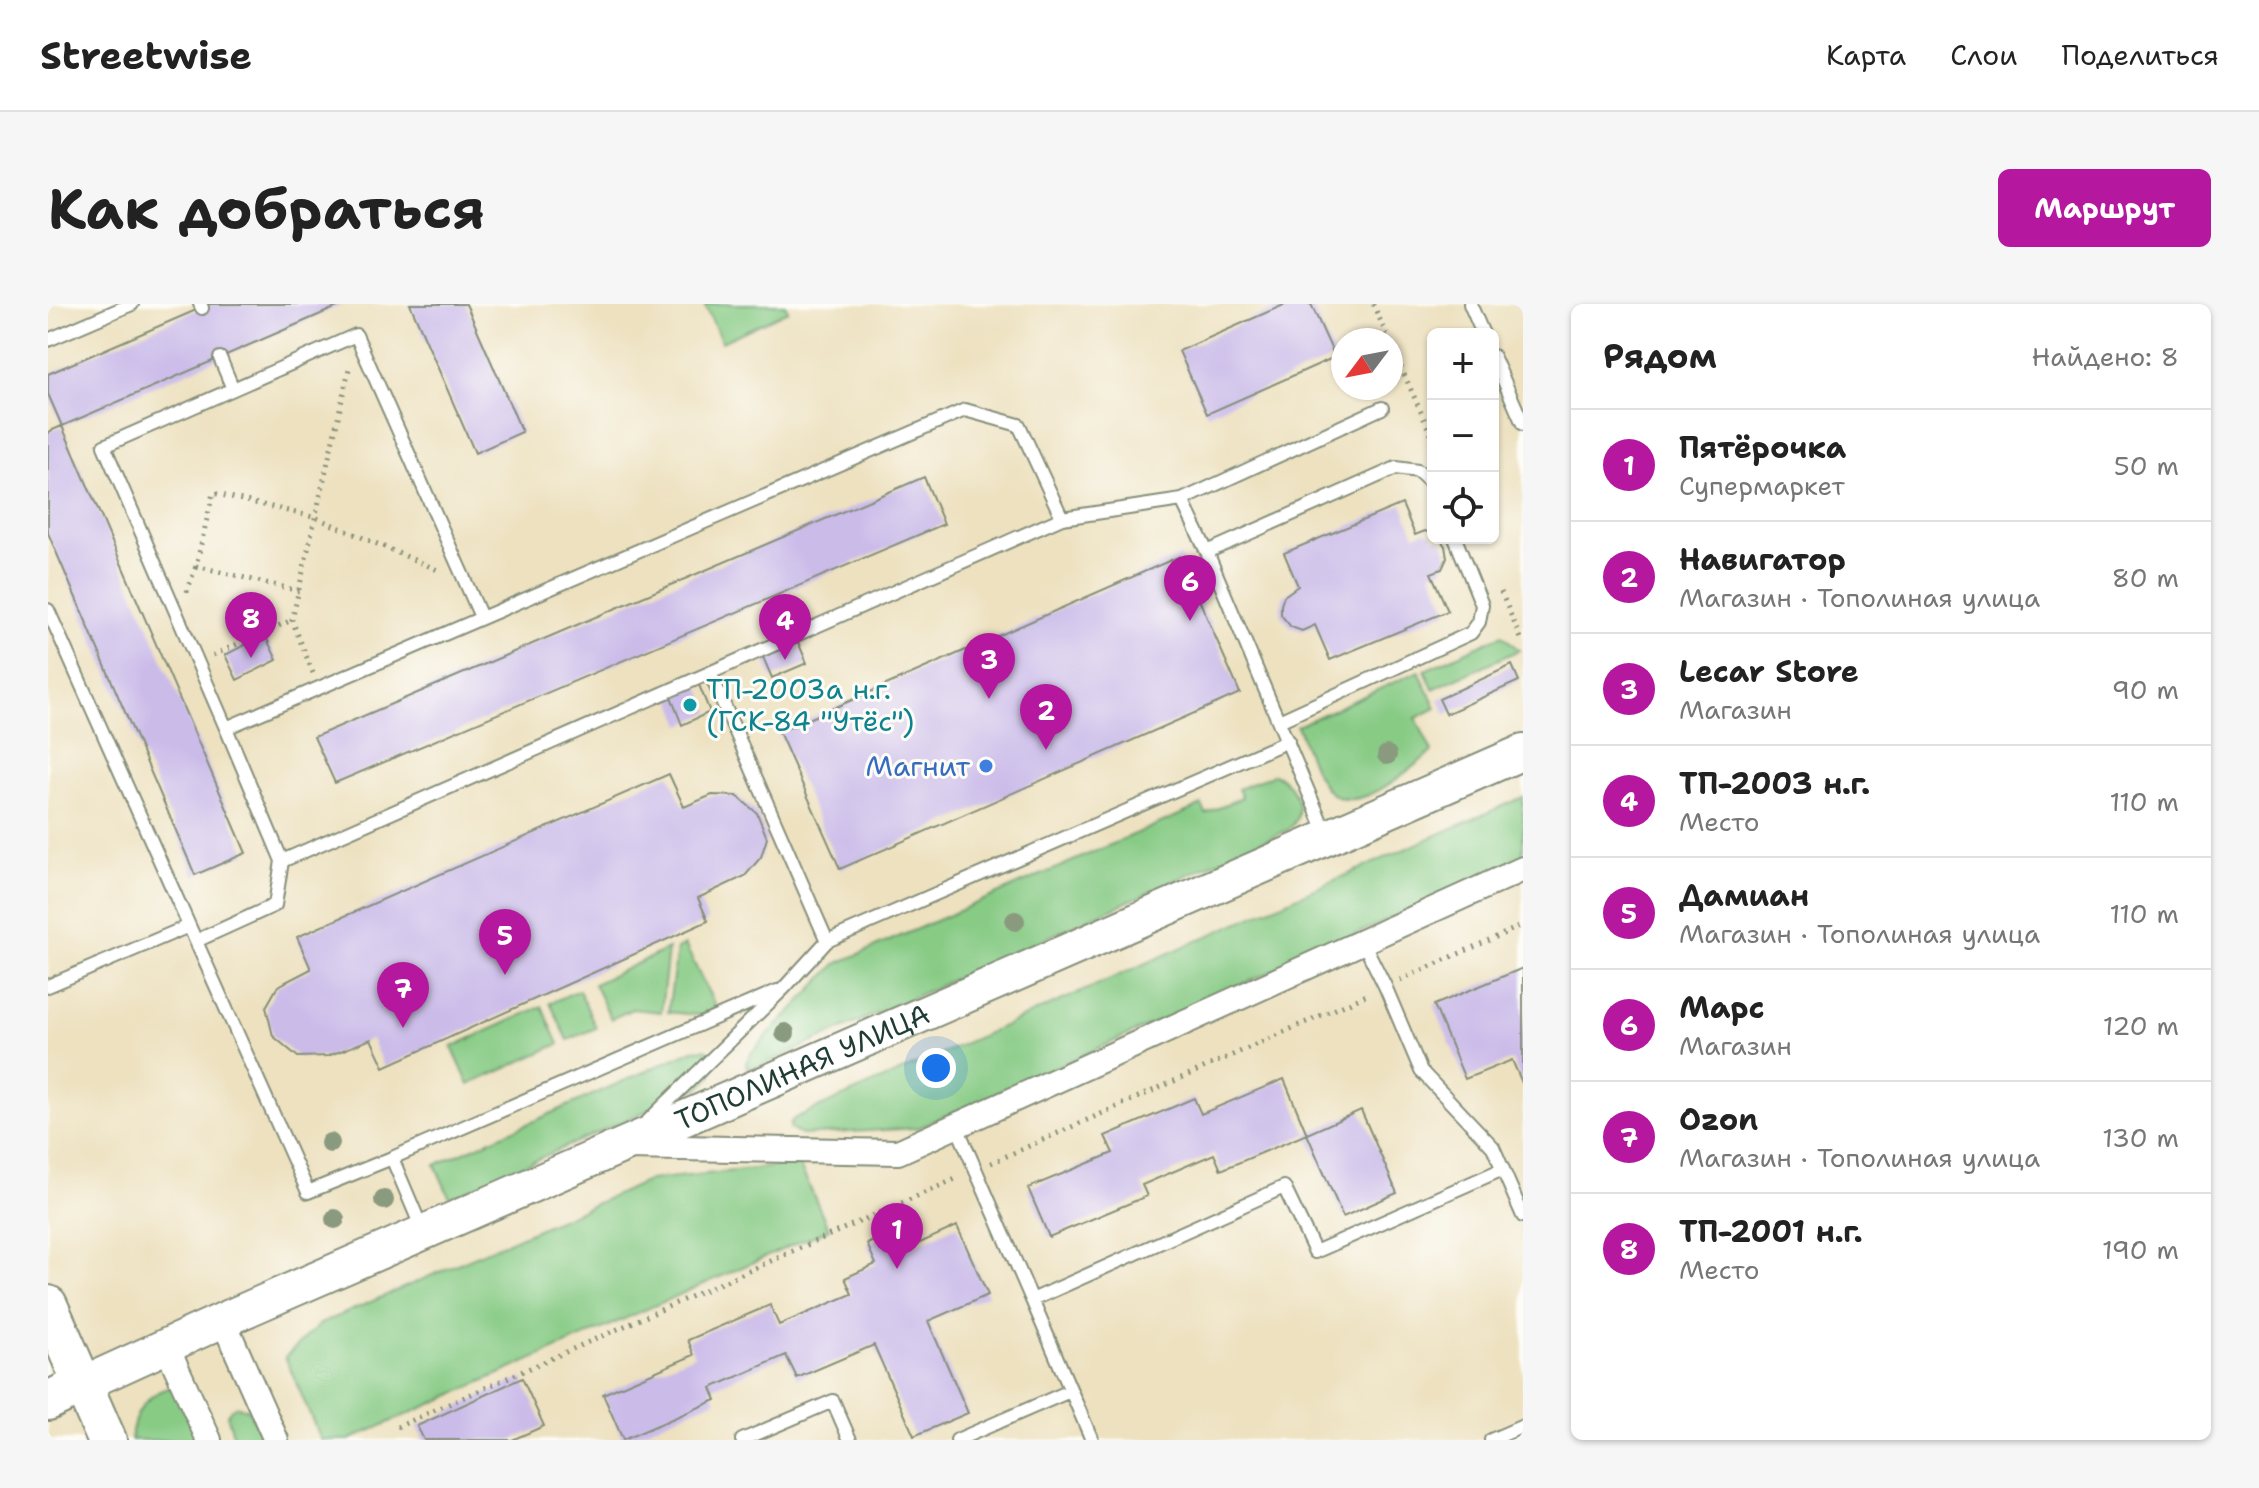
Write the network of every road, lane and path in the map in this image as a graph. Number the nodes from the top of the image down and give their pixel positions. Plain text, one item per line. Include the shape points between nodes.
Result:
1 (132, 304) edge
2 (1373, 304) edge
3 (1470, 304) edge
4 (1384, 328) edge
5 (1480, 328) edge
6 (356, 335) junction
7 (48, 340) edge
8 (220, 358) dead end
9 (1499, 370) edge
10 (1403, 371) edge
11 (233, 389) junction
12 (1382, 408) dead end
13 (1523, 424) edge
14 (1427, 425) edge
15 (1427, 479) edge
16 (1182, 500) junction
17 (317, 518) junction
18 (1062, 518) junction
19 (1457, 544) edge
20 (1207, 552) junction
21 (465, 582) junction
22 (299, 591) junction
23 (48, 610) edge
24 (481, 617) junction
25 (292, 620) junction
26 (198, 662) junction
27 (710, 673) junction
28 (319, 689) junction
29 (1279, 721) junction
30 (226, 728) junction
31 (1288, 741) junction
32 (1523, 752) edge
33 (1328, 839) junction
34 (282, 861) junction
35 (1523, 869) edge
36 (1523, 925) edge
37 (189, 926) junction
38 (1362, 940) junction
39 (196, 941) junction
40 (827, 941) junction
41 (48, 986) edge
42 (1385, 986) junction
43 (784, 988) junction
44 (957, 1127) junction
45 (621, 1147) junction
46 (392, 1158) junction
47 (1503, 1169) junction
48 (977, 1170) junction
49 (1523, 1216) edge
50 (424, 1233) junction
51 (1032, 1300) junction
52 (48, 1305) edge
53 (223, 1320) junction
54 (167, 1347) junction
55 (83, 1384) junction
56 (1070, 1391) junction
57 (48, 1401) edge
58 (1523, 1426) edge
59 (397, 1427) dead end
60 (107, 1440) edge
61 (209, 1440) edge
62 (276, 1440) edge
63 (742, 1440) edge
64 (850, 1440) edge
65 (957, 1440) edge
66 (1092, 1440) edge
67 (1491, 1440) edge

1 - 7 lane
2 - 4 path
3 - 5 lane
6 - 11 lane
6 - 17 path
6 - 21 lane
8 - 11 lane
9 - 13 lane
10 - 14 path
11 - 26 lane via 104,446
12 - 16 lane
15 - 20 lane via 1418,471 1396,468
16 - 18 lane
16 - 20 lane
17 - 21 path
17 - 22 path
17 - 22 path via 213,493 209,508 196,566
18 - 24 lane via 1019,425 965,410
18 - 27 lane
19 - 29 lane via 1482,605 1471,633
20 - 29 lane
21 - 24 lane
22 - 25 path
23 - 37 lane
24 - 28 lane
25 - 26 path
25 - 28 path
26 - 30 lane
27 - 34 lane
27 - 40 lane
28 - 30 lane
29 - 31 lane
30 - 34 lane
31 - 33 lane
31 - 40 lane
32 - 33 main road, ТОПОЛИНАЯ УЛИЦА
33 - 45 main road, ТОПОЛИНАЯ УЛИЦА
34 - 39 lane via 275,905
35 - 38 street
36 - 42 path
37 - 39 lane
37 - 41 lane
38 - 42 lane
38 - 44 street
39 - 46 lane via 308,1192
40 - 43 lane
42 - 47 lane via 1421,1071 1493,1147
42 - 48 path
43 - 45 lane
43 - 46 lane
44 - 45 street via 898,1152
44 - 48 lane
45 - 50 main road, ТОПОЛИНАЯ УЛИЦА
46 - 50 lane
47 - 49 lane
47 - 51 lane via 1315,1252 1284,1187
48 - 51 lane
48 - 59 path
50 - 53 main road, ТОПОЛИНАЯ УЛИЦА
51 - 56 lane
52 - 55 main road
53 - 54 main road, ТОПОЛИНАЯ УЛИЦА
53 - 62 street
54 - 55 main road, ТОПОЛИНАЯ УЛИЦА
54 - 61 street
55 - 57 main road
55 - 60 main road
56 - 65 lane
56 - 66 lane
58 - 67 lane
63 - 64 lane via 833,1401

